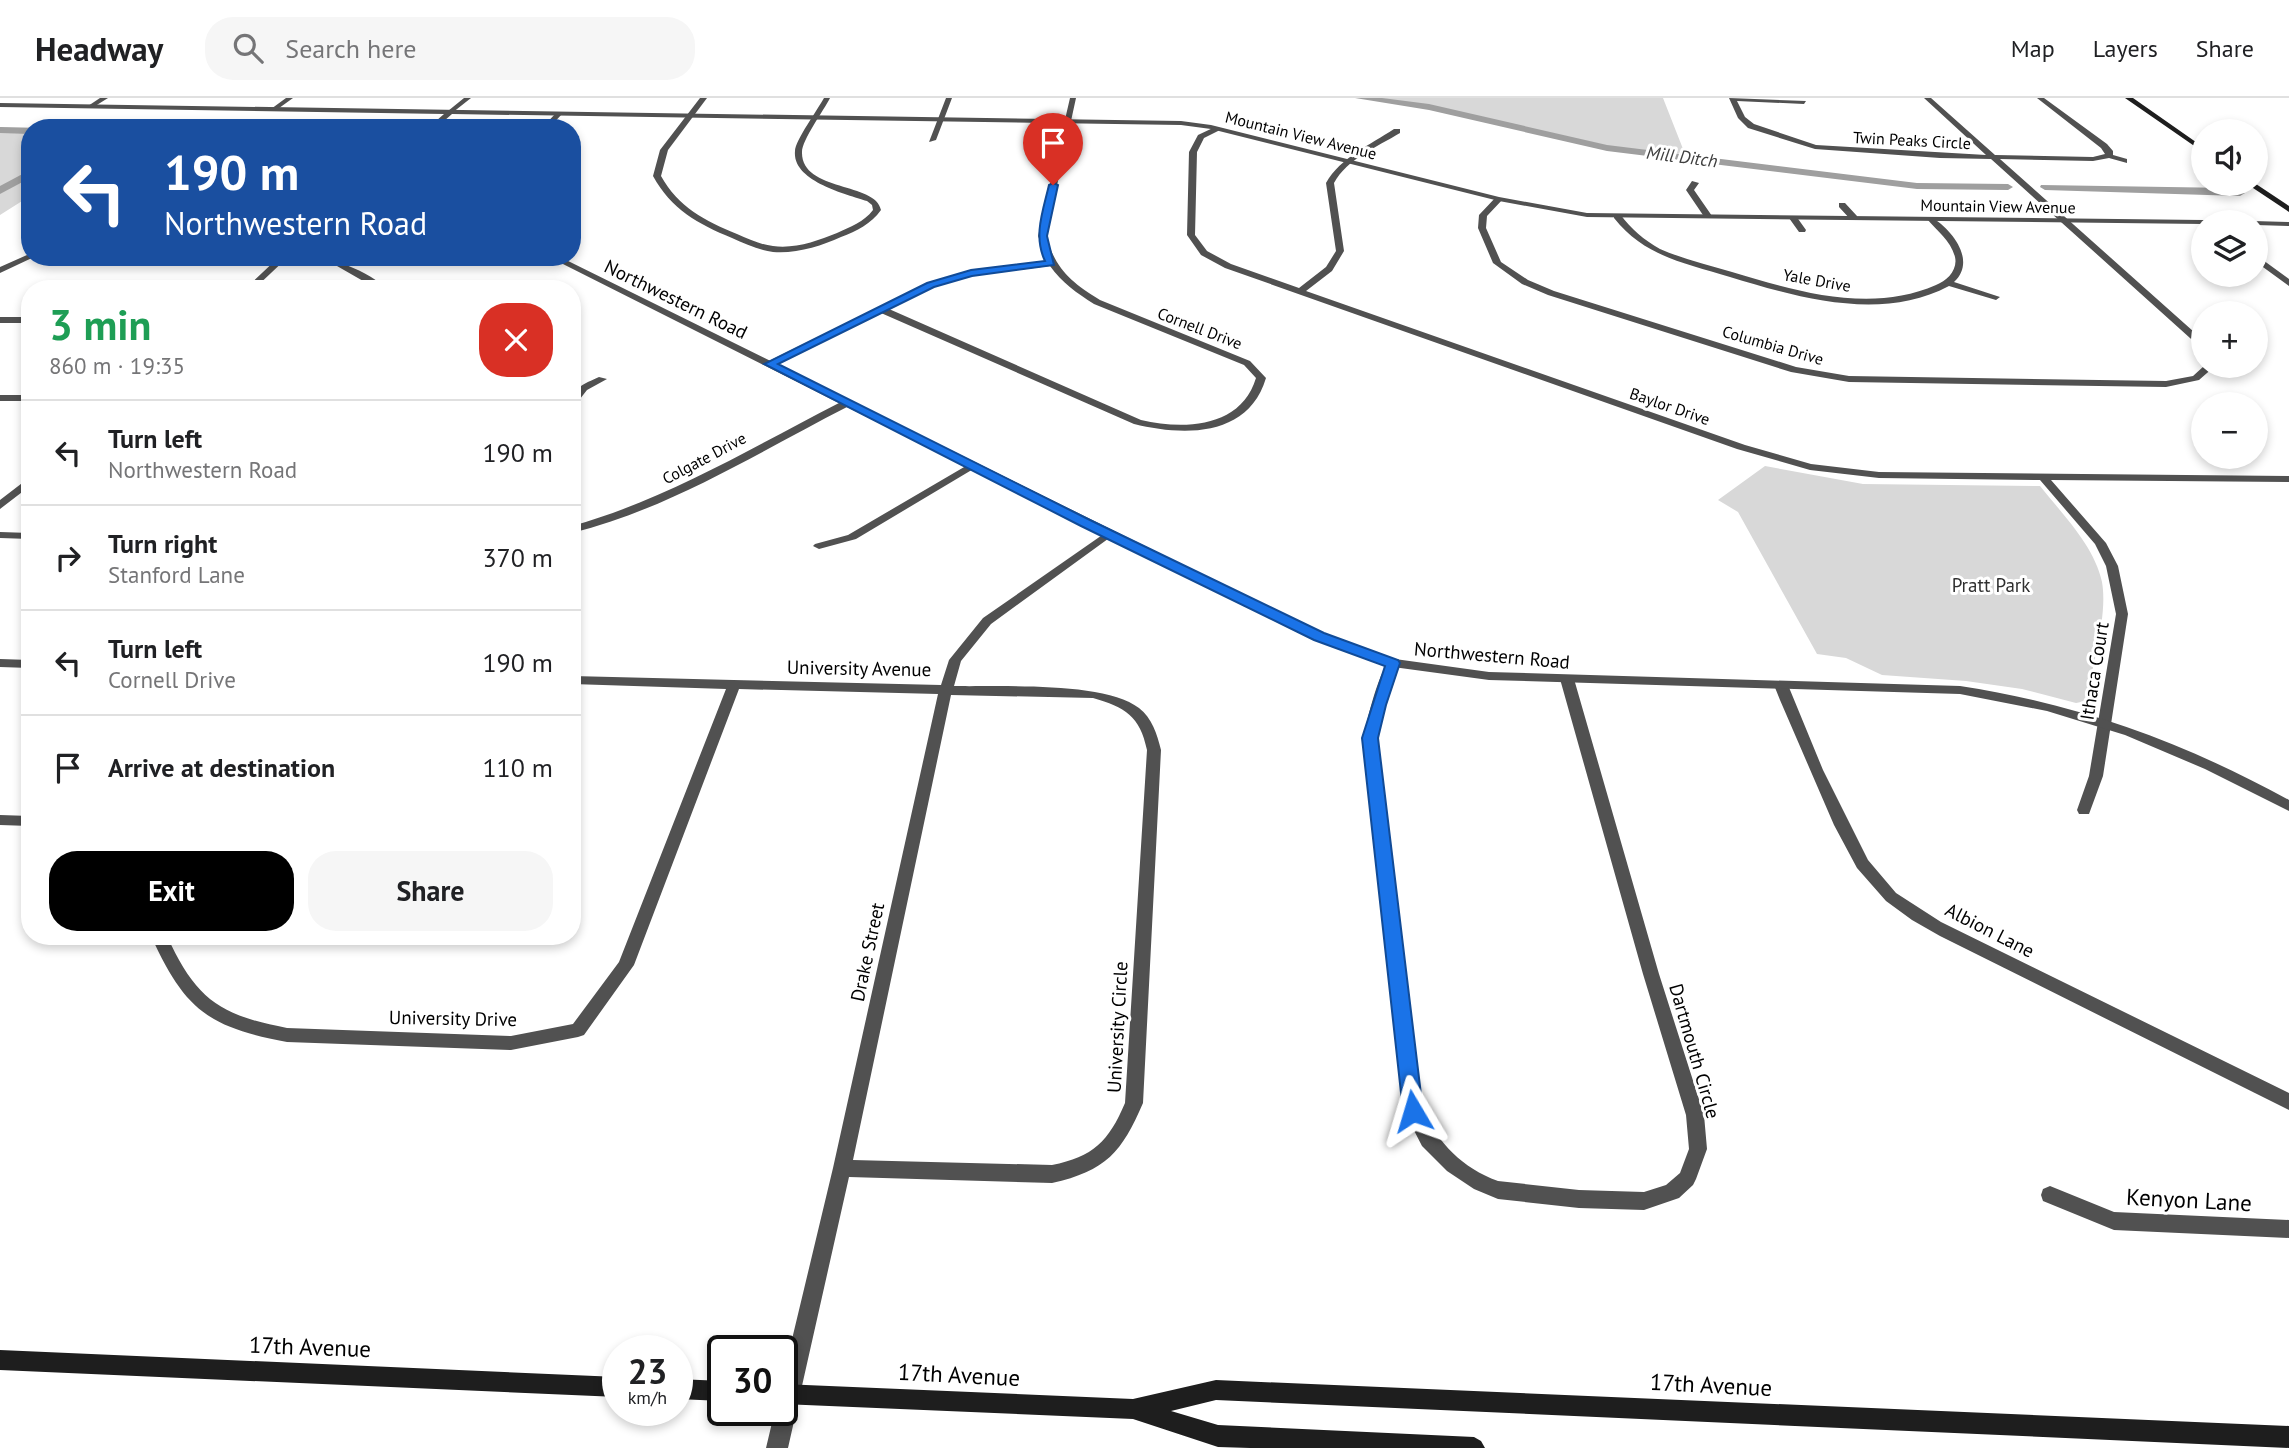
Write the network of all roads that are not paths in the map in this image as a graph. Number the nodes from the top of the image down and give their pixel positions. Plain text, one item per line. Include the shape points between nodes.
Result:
1 (105, 98) edge
2 (290, 98) edge
3 (468, 98) edge
4 (704, 98) edge
5 (827, 98) edge
6 (949, 98) edge
7 (1073, 98) edge
8 (1732, 98) edge
9 (1927, 98) edge
10 (2040, 98) edge
11 (2128, 98) edge
12 (1804, 102) dead end
13 (0, 105) edge
14 (90, 107) junction
15 (273, 110) junction
16 (450, 113) junction
17 (558, 114) junction
18 (691, 116) junction
19 (814, 117) junction
20 (442, 119) edge
21 (553, 119) edge
22 (939, 119) junction
23 (1066, 121) junction
24 (1218, 129) junction
25 (1398, 131) dead end
26 (932, 140) dead end
27 (2191, 142) edge
28 (2109, 156) junction
29 (1994, 158) junction
30 (1349, 161) junction
31 (2124, 161) dead end
32 (1695, 183) dead end
33 (2268, 195) edge
34 (1499, 199) junction
35 (1842, 205) dead end
36 (2289, 210) edge
37 (1617, 216) junction
38 (1708, 216) junction
39 (1793, 218) junction
40 (1854, 218) junction
41 (1931, 219) junction
42 (2063, 220) junction
43 (2191, 222) edge
44 (2268, 223) edge
45 (2289, 224) edge
46 (1802, 230) dead end
47 (21, 261) edge
48 (1051, 263) junction
49 (274, 266) edge
50 (343, 266) edge
51 (571, 266) edge
52 (2268, 267) edge
53 (0, 270) edge
54 (258, 280) edge
55 (368, 280) edge
56 (1949, 283) junction
57 (2289, 283) edge
58 (1300, 291) junction
59 (1996, 297) dead end
60 (881, 309) junction
61 (0, 320) edge
62 (21, 320) edge
63 (2191, 334) edge
64 (770, 364) junction
65 (2196, 378) edge
66 (603, 379) dead end
67 (581, 391) edge
68 (0, 398) edge
69 (21, 398) edge
70 (846, 403) junction
71 (971, 466) junction
72 (2043, 477) junction
73 (2289, 480) edge
74 (21, 488) edge
75 (0, 506) edge
76 (581, 527) edge
77 (1108, 534) junction
78 (0, 535) edge
79 (21, 536) edge
80 (820, 546) dead end
81 (0, 663) edge
82 (1393, 663) junction
83 (21, 664) edge
84 (1567, 679) junction
85 (581, 680) edge
86 (734, 685) junction
87 (1781, 685) junction
88 (946, 689) junction
89 (1140, 714) joint
90 (2105, 722) junction
91 (2289, 806) edge
92 (2084, 810) dead end
93 (0, 820) edge
94 (21, 821) edge
95 (164, 945) edge
96 (2289, 1102) edge
97 (842, 1168) junction
98 (2050, 1195) dead end
99 (2289, 1229) edge
100 (798, 1346) edge
101 (0, 1360) edge
102 (602, 1386) edge
103 (798, 1395) edge
104 (1133, 1409) junction
105 (781, 1426) edge
106 (2289, 1437) edge
107 (777, 1448) edge
108 (1474, 1448) edge

1 - 14 street
2 - 15 street
3 - 16 street
4 - 18 street
5 - 19 street
6 - 22 street
7 - 23 street
8 - 12 street, Twin Peaks Circle
8 - 29 street, Twin Peaks Circle via 1751,125 1805,144 1836,150
9 - 29 street
10 - 28 street, Twin Peaks Circle via 2104,146
11 - 27 main road
13 - 14 street, Mountain View Avenue
14 - 15 street, Mountain View Avenue
15 - 16 street, Mountain View Avenue
16 - 17 street, Mountain View Avenue
16 - 20 street
17 - 18 street, Mountain View Avenue
17 - 21 street
18 - 19 street, Mountain View Avenue
18 - 19 street via 658,165 664,191 677,206 709,226 761,247 784,249 841,234 867,222 877,211 870,200 801,167 797,149
19 - 22 street, Mountain View Avenue
22 - 23 street, Mountain View Avenue
22 - 26 street
23 - 24 street, Mountain View Avenue via 1181,123
23 - 48 street via 1042,236
24 - 30 street, Mountain View Avenue
24 - 58 street, Baylor Drive via 1201,137 1193,152 1194,243 1219,262
25 - 30 street
28 - 29 street, Twin Peaks Circle
28 - 31 street, Twin Peaks Circle
29 - 42 street
30 - 34 street, Mountain View Avenue
30 - 58 street via 1330,183 1340,251 1328,271
32 - 38 street via 1690,190
33 - 36 main road
34 - 37 street, Mountain View Avenue via 1562,212
34 - 65 street, Columbia Drive via 1483,215 1482,228 1497,263 1525,282 1812,374 1849,379 2165,384
35 - 40 street
37 - 38 street, Mountain View Avenue
37 - 56 street, Yale Drive via 1632,234 1660,251 1806,295 1884,300 1907,298
38 - 39 street, Mountain View Avenue
39 - 40 street, Mountain View Avenue
39 - 46 street
40 - 41 street, Mountain View Avenue
41 - 42 street, Mountain View Avenue
41 - 56 street via 1960,252 1962,260
42 - 43 street, Mountain View Avenue
42 - 63 street
44 - 45 street
47 - 53 street
48 - 60 street via 949,278
48 - 60 street, Cornell Drive via 1066,280 1109,307 1247,363 1261,378 1259,391 1249,403 1206,426 1158,427
49 - 54 street
50 - 55 street
51 - 64 street, Northwestern Road
52 - 57 street
56 - 59 street
58 - 72 street, Baylor Drive via 1619,405 1810,467 1879,475
60 - 64 street
61 - 62 street
64 - 70 street, Northwestern Road
66 - 67 street
68 - 69 street
70 - 71 street, Northwestern Road
70 - 76 street, Colgate Drive via 655,501
71 - 77 street, Northwestern Road
71 - 80 street via 852,537
72 - 73 street, Baylor Drive
72 - 90 street, Ithaca Court via 2100,543 2112,566 2122,614
74 - 75 street
77 - 82 street, Northwestern Road via 1319,637
77 - 88 street, Drake Street via 987,621 955,660
78 - 79 street
81 - 83 street
82 - 84 street, Northwestern Road via 1467,674
82 - 84 street, Dartmouth Circle via 1370,738 1413,1111 1428,1140 1480,1183 1498,1190 1644,1201 1672,1192 1687,1178 1698,1149 1695,1115
84 - 87 street, Northwestern Road
85 - 86 street, University Avenue
86 - 88 street, University Avenue
86 - 95 street, University Drive via 626,965 578,1030 511,1043 287,1035 251,1029 212,1013 190,995
87 - 90 street, Northwestern Road via 1960,690 2046,704
87 - 96 street, Albion Lane via 1795,726 1856,854 1890,896 1965,941
88 - 89 street, University Avenue via 1093,694 1119,701
88 - 97 street, Drake Street
89 - 97 street, University Circle via 1151,730 1154,750 1134,1103 1121,1134 1097,1159 1076,1170 1052,1174
90 - 91 street, Northwestern Road via 2204,761
90 - 92 street, Ithaca Court via 2096,776
93 - 94 street
97 - 100 street, Drake Street
98 - 99 street, Kenyon Lane via 2114,1221
101 - 102 main road, 17th Avenue
103 - 104 main road, 17th Avenue
104 - 106 main road, 17th Avenue via 1216,1390
104 - 108 main road, 17th Avenue via 1218,1436
105 - 107 street, Drake Street

